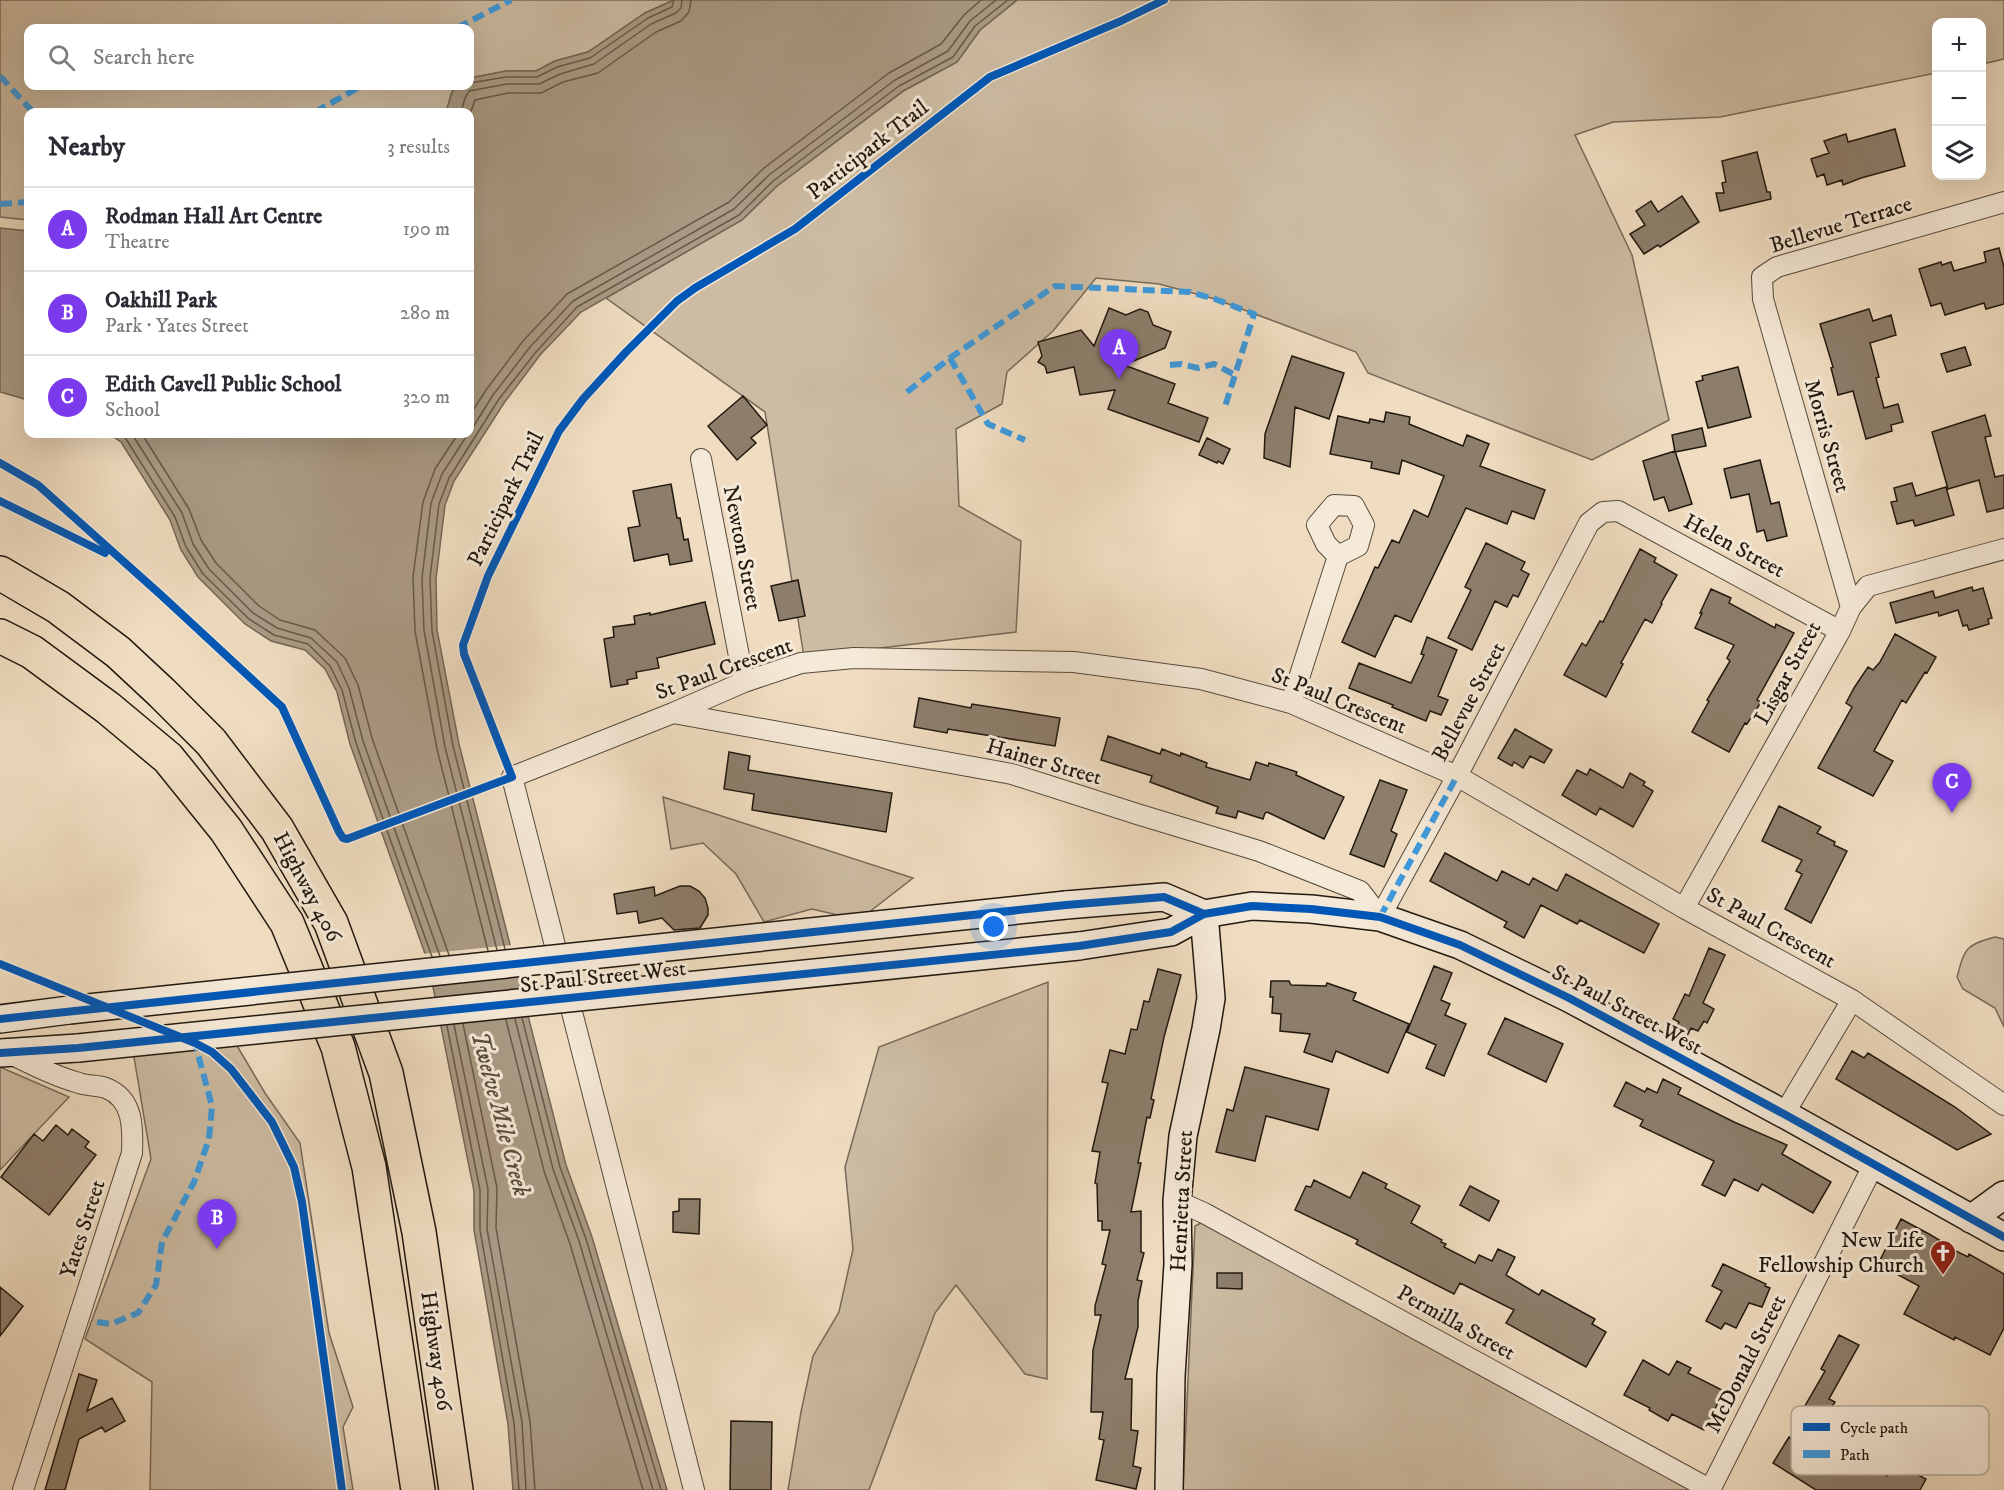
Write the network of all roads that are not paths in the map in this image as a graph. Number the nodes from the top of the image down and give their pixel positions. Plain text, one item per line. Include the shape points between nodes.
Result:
1 (2004, 202) edge
2 (1762, 277) joint
3 (701, 459) dead end
4 (1603, 512) joint
5 (2004, 549) edge
6 (1338, 556) dead end
7 (0, 573) edge
8 (1851, 607) junction
9 (1840, 631) junction
10 (0, 636) edge
11 (744, 682) junction
12 (1292, 703) junction
13 (673, 713) junction
14 (1457, 776) junction
15 (1684, 908) junction
16 (1204, 914) junction
17 (1380, 917) junction
18 (1852, 1000) junction
19 (0, 1019) edge
20 (5, 1053) edge
21 (2004, 1105) edge
22 (1784, 1114) junction
23 (1874, 1164) junction
24 (2004, 1195) edge
25 (1177, 1201) junction
26 (1971, 1219) junction
27 (2004, 1238) edge
28 (23, 1490) edge
29 (418, 1490) edge
30 (456, 1490) edge
31 (694, 1490) edge
32 (1169, 1490) edge
33 (1710, 1490) edge

1 - 2 street, Bellevue Terrace via 1777,267
2 - 8 street, Morris Street via 1763,298
3 - 11 street, Newton Street
4 - 9 street, Helen Street via 1618,511
4 - 14 street, Bellevue Street via 1589,523
5 - 8 street, Lisgar Street via 1868,586
6 - 12 street
7 - 30 highway, Highway 406 via 58,607 118,652 211,742 277,829 331,923 386,1073 419,1232
8 - 9 street, Lisgar Street
9 - 15 street, Lisgar Street
10 - 29 highway, Highway 406 via 33,652 168,758 226,830 287,923 338,1047 369,1167
11 - 12 street, St Paul Crescent via 801,663 854,658 1074,662 1201,679
11 - 13 street, St Paul Crescent
12 - 14 street, St Paul Crescent
13 - 17 street, Hainer Street via 1012,774 1259,851 1360,891
13 - 31 street, St Paul Crescent via 512,777
14 - 15 street, St Paul Crescent
14 - 17 street, Bellevue Street
15 - 18 street, St Paul Crescent
16 - 17 main road, St Paul Street West via 1252,906
16 - 19 main road, St Paul Street West, bridge via 1164,897 1066,905
16 - 20 main road, St Paul Street West, bridge via 1171,932 1079,946
16 - 25 main road, Henrietta Street via 1211,998 1183,1136
17 - 22 main road, St Paul Street West via 1460,945 1569,998
18 - 21 street, St Paul Crescent
18 - 22 street
20 - 28 street, Yates Street via 79,1083 107,1088 124,1101 133,1123 132,1153
22 - 23 main road, St Paul Street West
23 - 26 main road, St Paul Street West
23 - 33 street, McDonald Street
24 - 26 main road
25 - 32 main road, Henrietta Street
25 - 33 street, Permilla Street
26 - 27 main road, St Paul Street West

